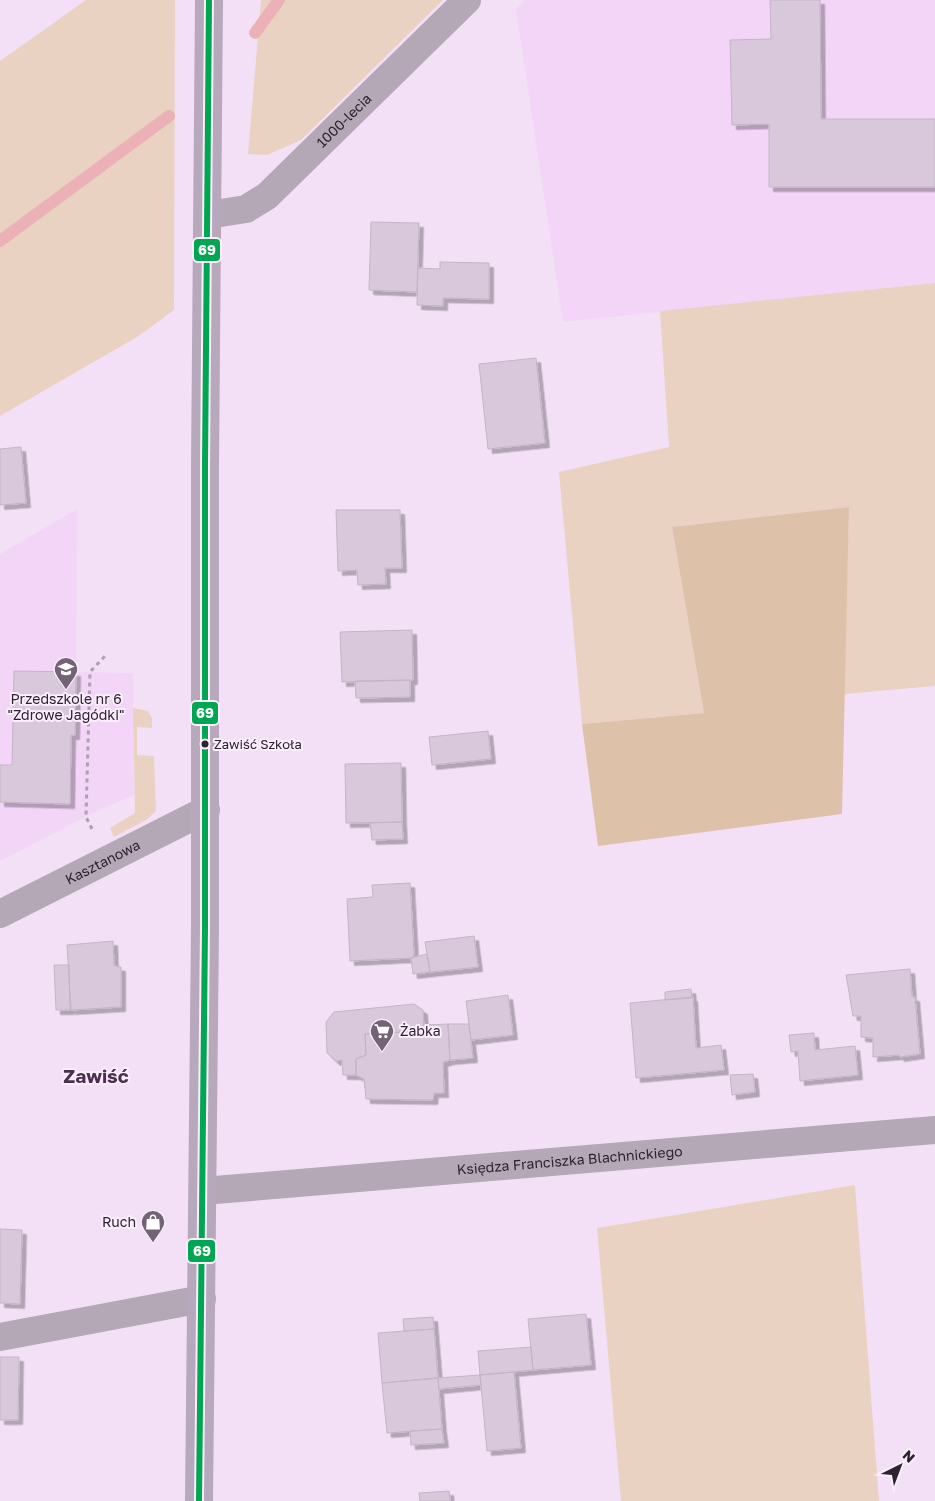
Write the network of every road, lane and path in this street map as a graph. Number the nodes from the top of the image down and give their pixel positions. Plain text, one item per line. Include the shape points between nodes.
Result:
1 (210, 0) edge
2 (467, 0) edge
3 (208, 215) junction
4 (106, 655) dead end
5 (206, 810) junction
6 (86, 817) dead end
7 (0, 914) edge
8 (935, 1130) edge
9 (203, 1191) junction
10 (202, 1299) junction
11 (0, 1337) edge
12 (199, 1501) edge

1 - 3 main road
2 - 3 street, 1000-lecia via 263,200 246,210
3 - 5 main road
4 - 6 path via 90,672
5 - 7 street, Kasztanowa
5 - 9 main road
8 - 9 street, Księdza Franciszka Blachnickiego
9 - 10 main road
10 - 11 street
10 - 12 main road

